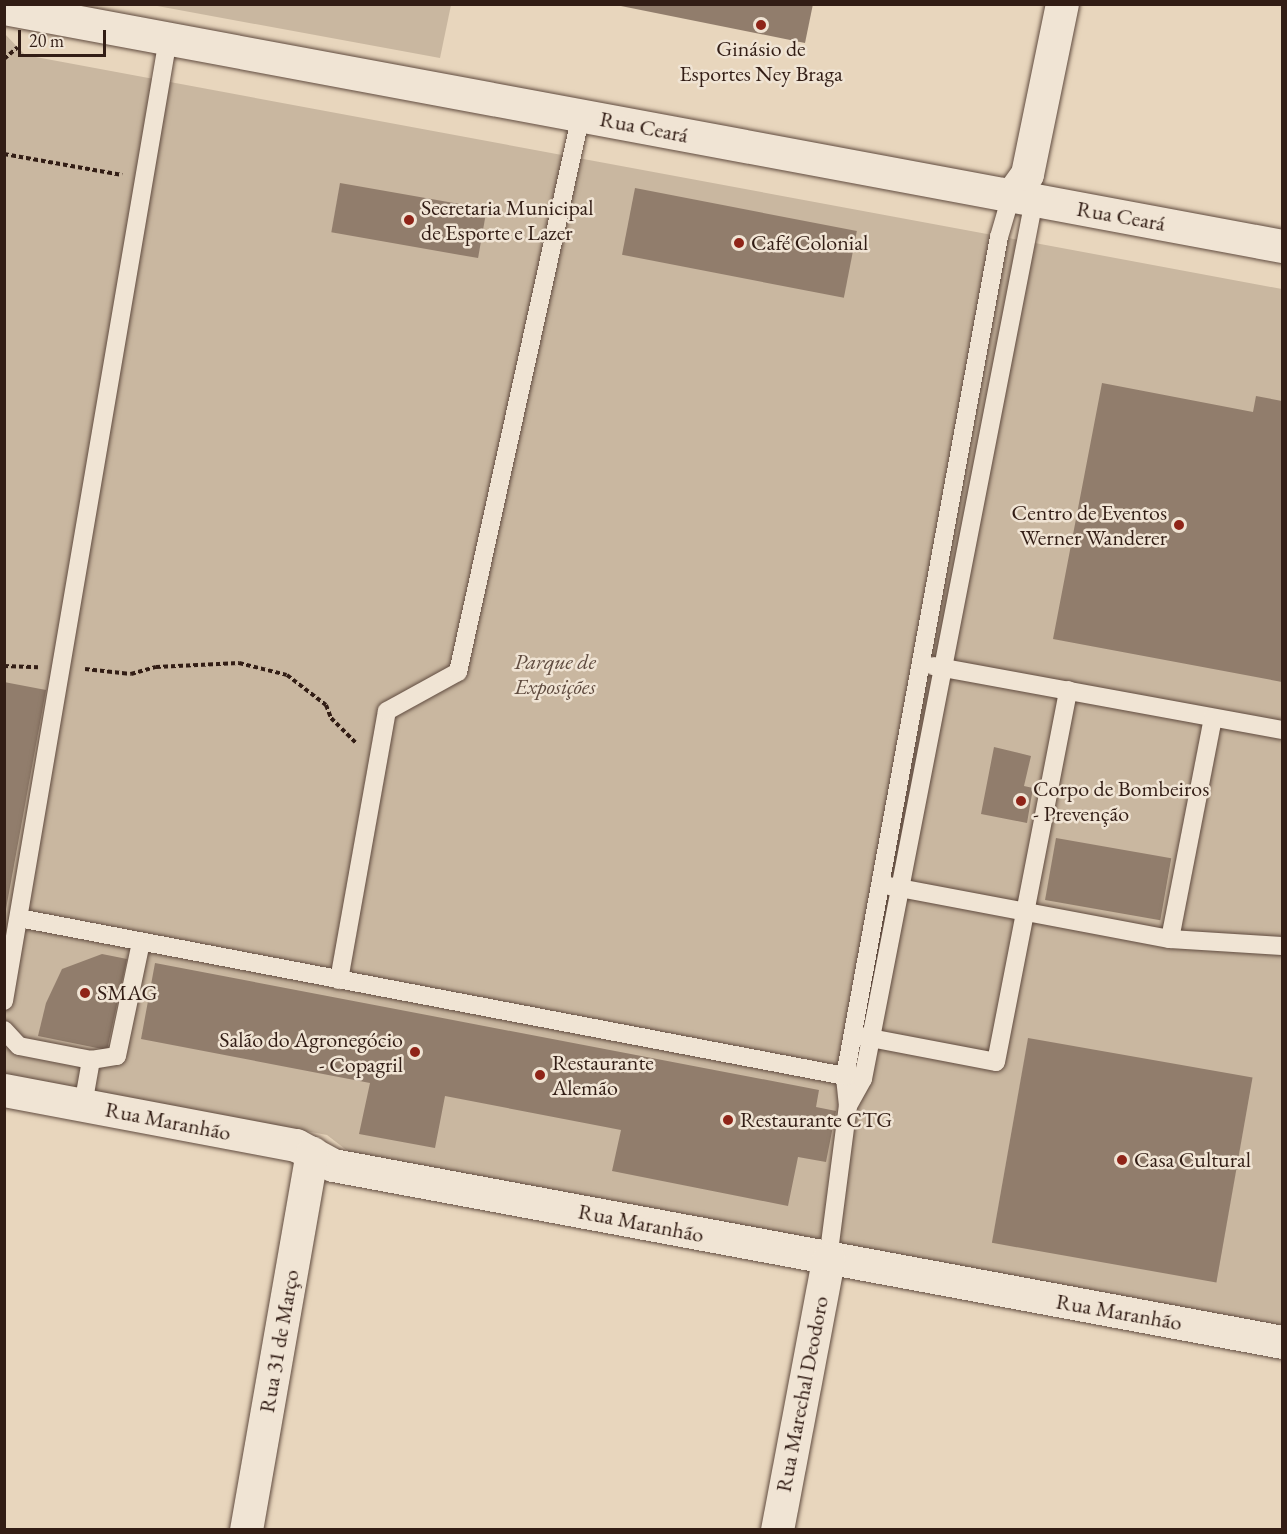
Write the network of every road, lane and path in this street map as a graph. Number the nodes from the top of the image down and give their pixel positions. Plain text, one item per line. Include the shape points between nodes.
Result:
1 (1062, 4) edge
2 (4, 8) edge
3 (168, 39) junction
4 (18, 47) dead end
5 (4, 59) edge
6 (581, 115) junction
7 (4, 154) edge
8 (145, 179) junction
9 (1024, 190) junction
10 (1282, 246) edge
11 (923, 664) junction
12 (4, 666) edge
13 (61, 667) junction
14 (944, 668) junction
15 (1068, 690) junction
16 (1213, 718) junction
17 (1282, 730) edge
18 (377, 763) junction
19 (881, 884) junction
20 (901, 888) junction
21 (1025, 914) junction
22 (19, 918) junction
23 (1170, 939) junction
24 (141, 942) junction
25 (1282, 946) edge
26 (339, 980) junction
27 (4, 1001) edge
28 (4, 1030) edge
29 (853, 1035) junction
30 (871, 1038) junction
31 (92, 1060) junction
32 (854, 1078) junction
33 (4, 1090) edge
34 (83, 1105) junction
35 (312, 1153) junction
36 (828, 1259) junction
37 (1282, 1342) edge
38 (246, 1530) edge
39 (777, 1530) edge

1 - 9 street
2 - 3 street, Rua Ceará
3 - 6 street, Rua Ceará
3 - 8 lane
4 - 5 path
6 - 9 street, Rua Ceará
6 - 18 lane via 458,672 387,711
7 - 8 path
8 - 13 lane
9 - 10 street, Rua Ceará
9 - 11 lane via 997,248
9 - 14 lane
11 - 14 lane
11 - 19 lane
12 - 13 path
13 - 18 path via 131,674 156,668 239,663 287,675 326,705 331,718
13 - 22 lane
14 - 15 lane
14 - 20 lane
15 - 16 lane
15 - 21 lane
16 - 17 lane
16 - 23 lane
18 - 26 lane
19 - 20 lane
19 - 29 lane
20 - 21 lane
20 - 30 lane
21 - 23 lane
21 - 30 lane via 996,1062
22 - 24 lane
22 - 27 lane
23 - 25 lane
24 - 26 lane
24 - 31 lane via 117,1056
26 - 32 lane
28 - 31 lane via 19,1046
29 - 30 lane
29 - 32 lane
30 - 32 lane
31 - 34 lane
32 - 36 lane
33 - 34 street, Rua Maranhão
34 - 35 street, Rua Maranhão via 296,1145
35 - 36 street, Rua Maranhão via 333,1165
35 - 38 street, Rua 31 de Março
36 - 37 street, Rua Maranhão
36 - 39 street, Rua Marechal Deodoro

